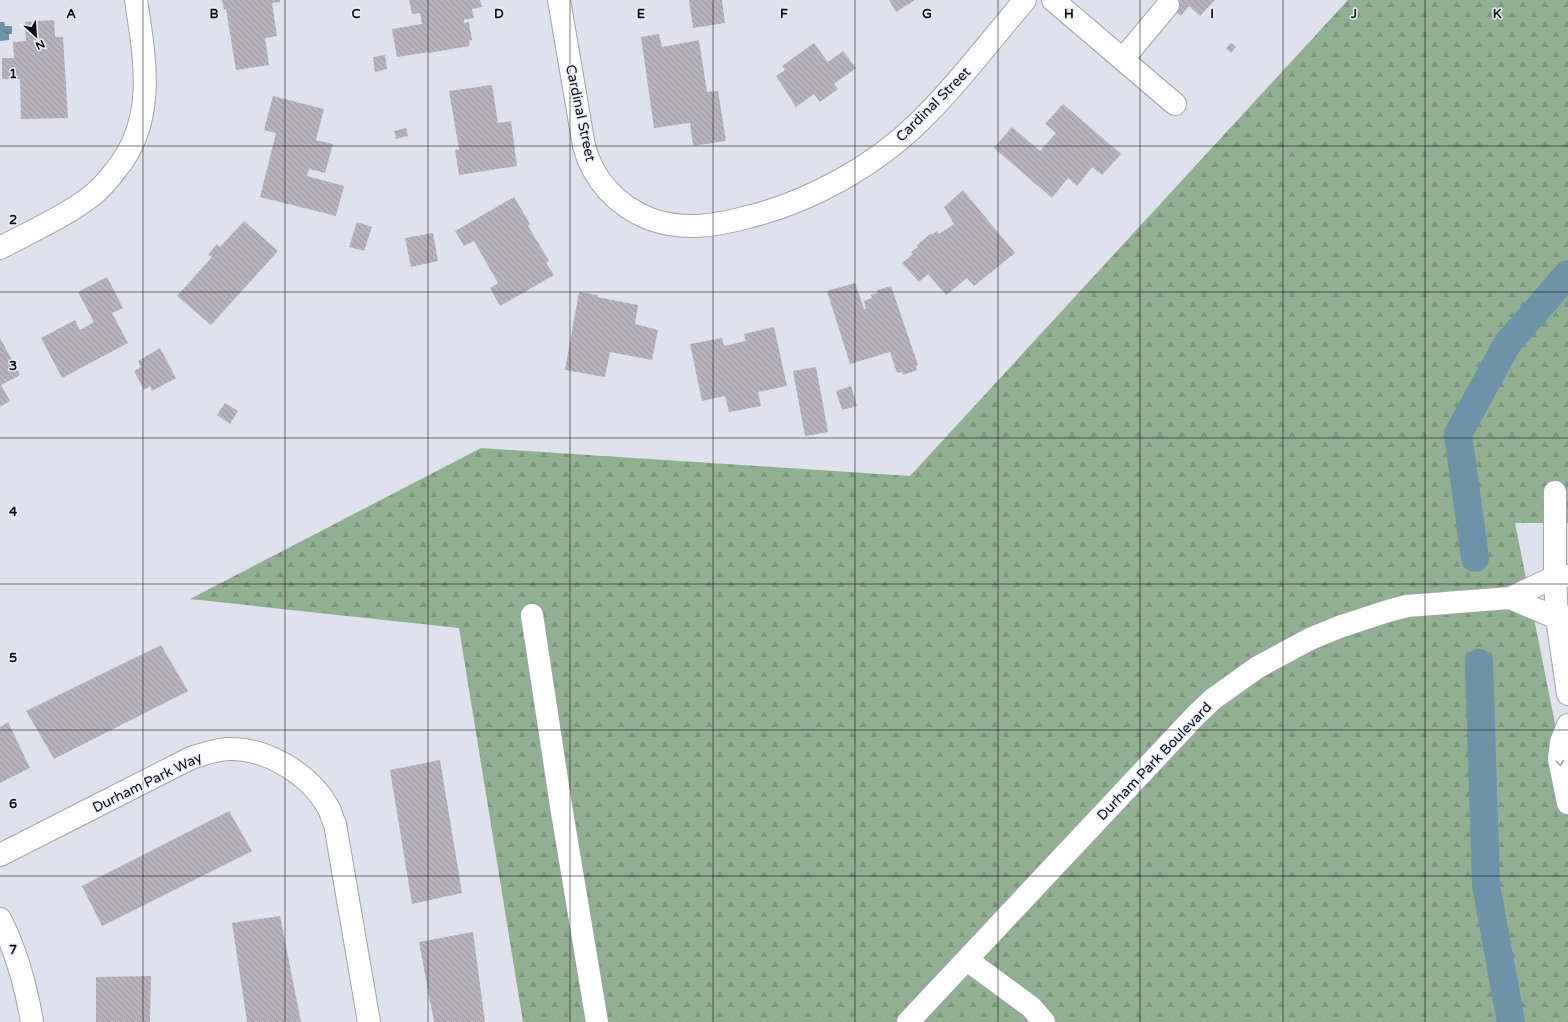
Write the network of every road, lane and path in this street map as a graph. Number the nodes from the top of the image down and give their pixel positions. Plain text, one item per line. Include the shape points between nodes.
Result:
1 (136, 0) edge
2 (559, 0) edge
3 (1025, 0) edge
4 (1053, 0) edge
5 (1168, 5) dead end
6 (1123, 59) junction
7 (1175, 104) dead end
8 (0, 248) edge
9 (1555, 492) dead end
10 (1562, 577) edge
11 (1510, 598) junction
12 (532, 615) dead end
13 (1563, 618) edge
14 (1568, 694) edge
15 (1568, 725) edge
16 (1568, 803) edge
17 (0, 855) edge
18 (0, 919) edge
19 (967, 960) junction
20 (32, 1022) edge
21 (368, 1022) edge
22 (597, 1022) edge
23 (908, 1022) edge
24 (1044, 1022) edge

1 - 8 street via 143,50 145,92 141,124 134,143 120,165 94,194 57,218
2 - 3 street, Cardinal Street via 584,146 596,175 609,192 634,212 664,224 691,227 718,225 776,209 819,190 868,162 917,124 965,72
4 - 6 street
5 - 6 street
6 - 7 street
9 - 10 street
10 - 11 street, Durham Park Boulevard
10 - 13 street
11 - 13 street, Durham Park Boulevard
11 - 19 street, Durham Park Boulevard via 1407,606 1388,611 1310,639 1258,667 1196,715
12 - 22 street
13 - 14 street
15 -> 16 street via 1561,742 1559,759
17 - 21 street, Durham Park Way via 191,758 226,749 259,754 276,761 306,780 328,807 335,824
18 - 20 street via 15,951
19 - 23 street, Durham Park Boulevard
19 - 24 street via 1031,1008

